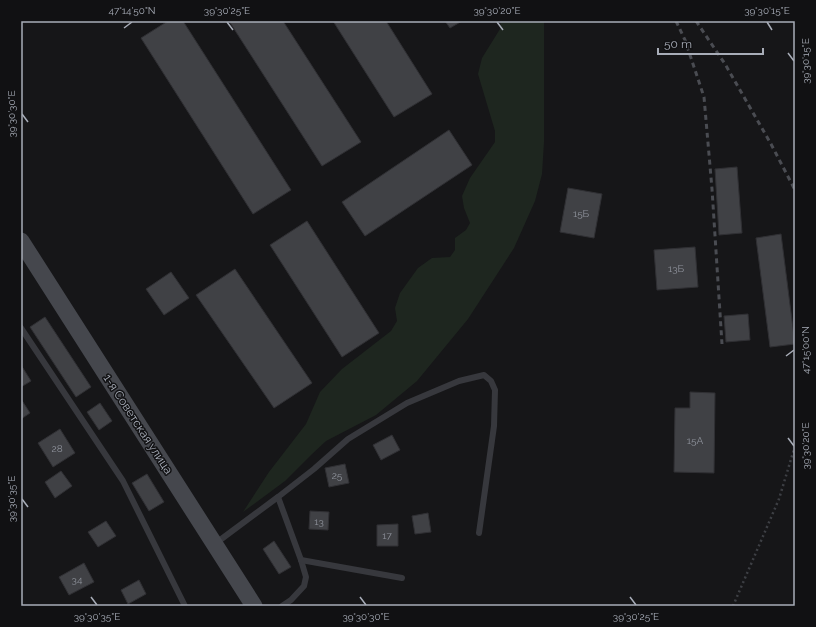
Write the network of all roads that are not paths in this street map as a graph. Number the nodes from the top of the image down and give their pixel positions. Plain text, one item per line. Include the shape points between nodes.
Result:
1 (21, 241) edge
2 (21, 328) edge
3 (278, 497) junction
4 (479, 533) dead end
5 (215, 544) junction
6 (301, 560) junction
7 (402, 578) dead end
8 (185, 606) edge
9 (254, 606) edge
10 (282, 606) edge

1 - 5 street, 1-я Советская улица
2 - 8 lane via 123,481
3 - 4 lane via 348,439 407,403 459,381 484,376 491,381 495,390 494,426
3 - 5 lane
3 - 6 lane
5 - 9 street, 1-я Советская улица
6 - 7 lane
6 - 10 lane via 306,577 304,586

